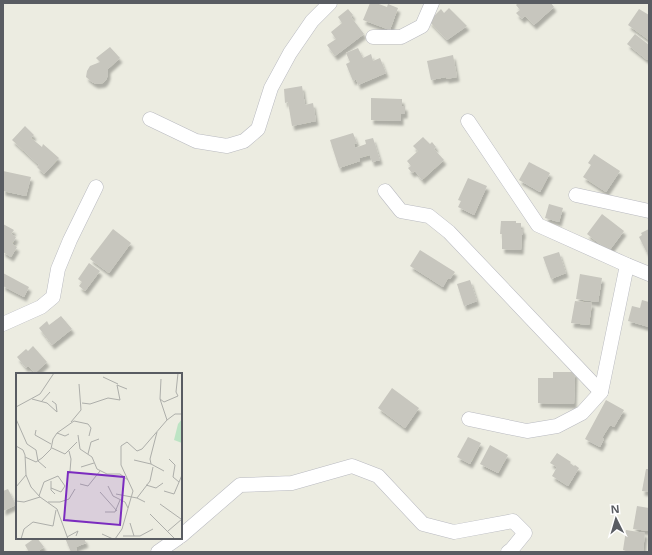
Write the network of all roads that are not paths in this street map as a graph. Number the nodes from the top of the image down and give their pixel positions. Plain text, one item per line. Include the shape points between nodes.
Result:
1 (330, 3) edge
2 (432, 3) edge
3 (373, 37) dead end
4 (150, 119) dead end
5 (468, 121) dead end
6 (96, 187) dead end
7 (385, 191) dead end
8 (576, 195) dead end
9 (649, 211) edge
10 (627, 265) junction
11 (649, 274) edge
12 (3, 324) edge
13 (601, 392) junction
14 (469, 419) dead end
15 (182, 535) edge
16 (177, 539) edge
17 (158, 552) edge
18 (508, 552) edge

1 - 4 street via 312,21 290,53 271,88 258,129 244,141 227,146 196,141
2 - 3 street via 422,26 401,37
5 - 10 street via 538,225
6 - 12 street via 58,269 53,298 42,307
7 - 13 street via 401,211 429,216 449,232
8 - 9 street
10 - 11 street
10 - 13 street
13 - 14 street via 582,413 557,426 527,431
15 - 18 street via 240,485 292,483 352,466 378,476 423,524 454,532 513,521 525,533
16 - 17 street

